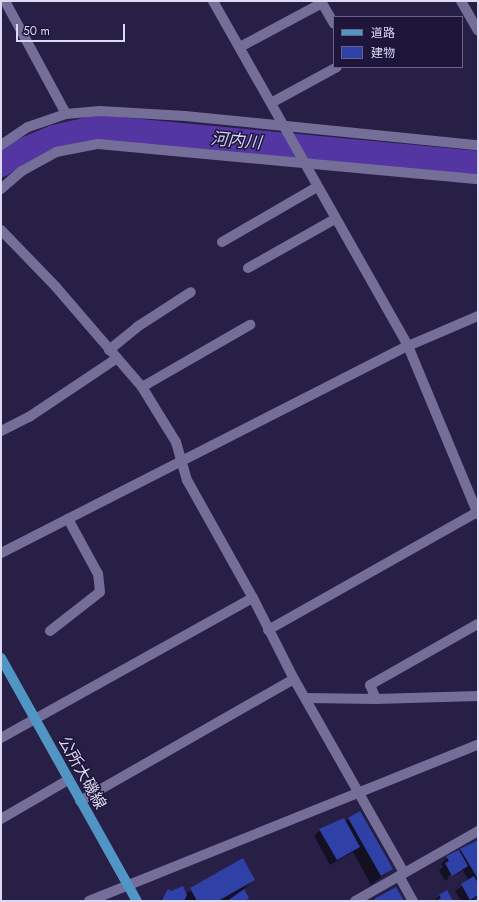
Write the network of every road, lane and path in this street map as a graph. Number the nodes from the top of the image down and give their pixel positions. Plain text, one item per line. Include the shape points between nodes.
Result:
1 (5, 1) edge
2 (213, 1) edge
3 (461, 1) edge
4 (333, 22) edge
5 (478, 31) edge
6 (240, 47) junction
7 (334, 68) edge
8 (271, 103) junction
9 (66, 114) junction
10 (284, 126) junction
11 (1, 145) edge
12 (478, 145) edge
13 (304, 163) junction
14 (478, 179) edge
15 (317, 187) junction
16 (1, 189) edge
17 (335, 219) junction
18 (1, 230) edge
19 (222, 242) dead end
20 (248, 268) dead end
21 (191, 292) dead end
22 (478, 316) edge
23 (250, 324) dead end
24 (408, 346) junction
25 (113, 354) junction
26 (142, 387) junction
27 (1, 432) edge
28 (180, 462) junction
29 (478, 513) edge
30 (68, 519) junction
31 (1, 553) edge
32 (253, 598) junction
33 (478, 624) edge
34 (268, 630) junction
35 (50, 631) dead end
36 (1, 658) edge
37 (294, 679) junction
38 (478, 696) edge
39 (306, 698) junction
40 (376, 699) junction
41 (35, 719) junction
42 (1, 738) edge
43 (478, 745) edge
44 (68, 780) junction
45 (358, 792) junction
46 (80, 801) junction
47 (1, 819) edge
48 (478, 831) edge
49 (402, 875) junction
50 (128, 885) junction
51 (89, 901) edge
52 (137, 901) edge
53 (354, 901) edge
54 (413, 901) edge

1 - 9 street
2 - 6 street
3 - 5 street
4 - 6 street via 322,2
6 - 8 street
7 - 8 street
8 - 10 street
9 - 10 street via 130,112
9 - 11 street via 28,127
10 - 12 street
10 - 13 street
13 - 14 street
13 - 15 street
13 - 16 street via 98,144 76,146 51,154 22,171
15 - 17 street
15 - 19 street
17 - 20 street
17 - 24 street
18 - 25 street via 56,287
21 - 25 street via 137,327
22 - 24 street
23 - 26 street
24 - 28 street
24 - 29 street
25 - 26 street
25 - 27 street via 29,417
26 - 28 street via 176,442
28 - 30 street
28 - 32 street via 187,480
29 - 34 street
30 - 31 street
30 - 35 street via 98,574 100,592
32 - 34 street
32 - 41 street
33 - 40 street via 370,686
34 - 37 street
36 - 41 main road, 公所大磯線
37 - 39 street
37 - 46 street
38 - 40 street
39 - 40 street
39 - 45 street
41 - 42 street
41 - 44 main road, 公所大磯線
43 - 45 street
44 - 46 main road, 公所大磯線
44 - 47 street
45 - 49 street
45 - 50 street
46 - 50 main road, 公所大磯線
48 - 49 street
49 - 53 street
49 - 54 street
50 - 51 street
50 - 52 main road, 公所大磯線

